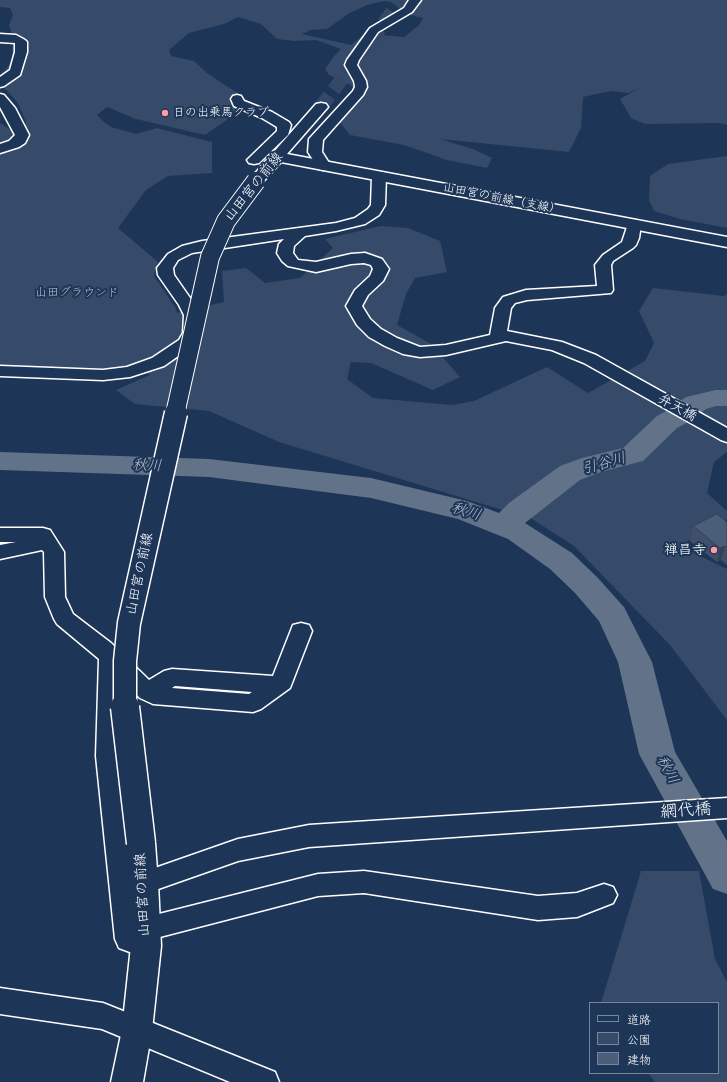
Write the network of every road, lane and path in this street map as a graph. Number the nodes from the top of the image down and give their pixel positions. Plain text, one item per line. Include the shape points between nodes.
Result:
1 (415, 0) edge
2 (0, 38) edge
3 (0, 83) edge
4 (0, 98) edge
5 (237, 99) dead end
6 (321, 107) tunnel mouth
7 (0, 149) edge
8 (274, 160) junction
9 (324, 166) junction
10 (251, 168) junction
11 (379, 176) junction
12 (634, 224) junction
13 (302, 232) junction
14 (727, 242) edge
15 (498, 337) junction
16 (0, 370) edge
17 (727, 436) edge
18 (0, 535) edge
19 (45, 538) junction
20 (0, 552) edge
21 (301, 631) dead end
22 (110, 657) junction
23 (727, 808) edge
24 (144, 884) junction
25 (604, 895) dead end
26 (146, 937) junction
27 (0, 1001) edge
28 (137, 1030) junction
29 (254, 1080) edge
30 (127, 1082) edge

1 - 9 street via 408,10 374,30 353,60 351,65 360,81 360,92 316,139 315,152
2 - 3 street via 16,39 21,42 21,52 16,72
4 - 7 street via 22,135 14,144
5 - 10 street via 239,103 284,125 283,132
6 - 8 main road, 山田宮の前線
8 - 9 main road, 山田宮の前線（支線）
8 - 10 main road, 山田宮の前線
8 - 10 street
9 - 11 main road, 山田宮の前線（支線）
10 - 24 main road, 山田宮の前線, bridge via 210,257 129,623 125,661 125,709
11 - 12 main road, 山田宮の前線（支線）
11 - 13 street via 378,205 371,214 349,224
12 - 14 main road, 山田宮の前線（支線）
12 - 15 street via 628,245 608,258 603,265 605,290 526,295 509,300 503,308
13 - 15 street, 弁天橋 via 287,244 285,253 294,263 316,267 351,259 365,258 377,262 382,269 377,278 361,293 354,306 363,322 391,342 409,350 430,352
13 - 16 street via 202,246 187,249 173,257 166,266 166,275 192,315 191,333 185,344 158,362 130,372 103,375
15 - 17 street, 弁天橋 via 547,343 568,350
18 - 19 street
19 - 20 street
19 - 22 street via 54,552 55,597 65,619
21 - 22 street via 282,682 253,703 153,695
22 - 26 street via 108,756 127,932 128,939
23 - 24 street, 網代橋 via 309,836 238,850
24 - 26 main road, 山田宮の前線
25 - 26 street via 577,905 538,908 364,882 318,886
26 - 28 main road, 山田宮の前線
27 - 28 street via 103,1016
28 - 29 street
28 - 30 main road, 山田宮の前線

